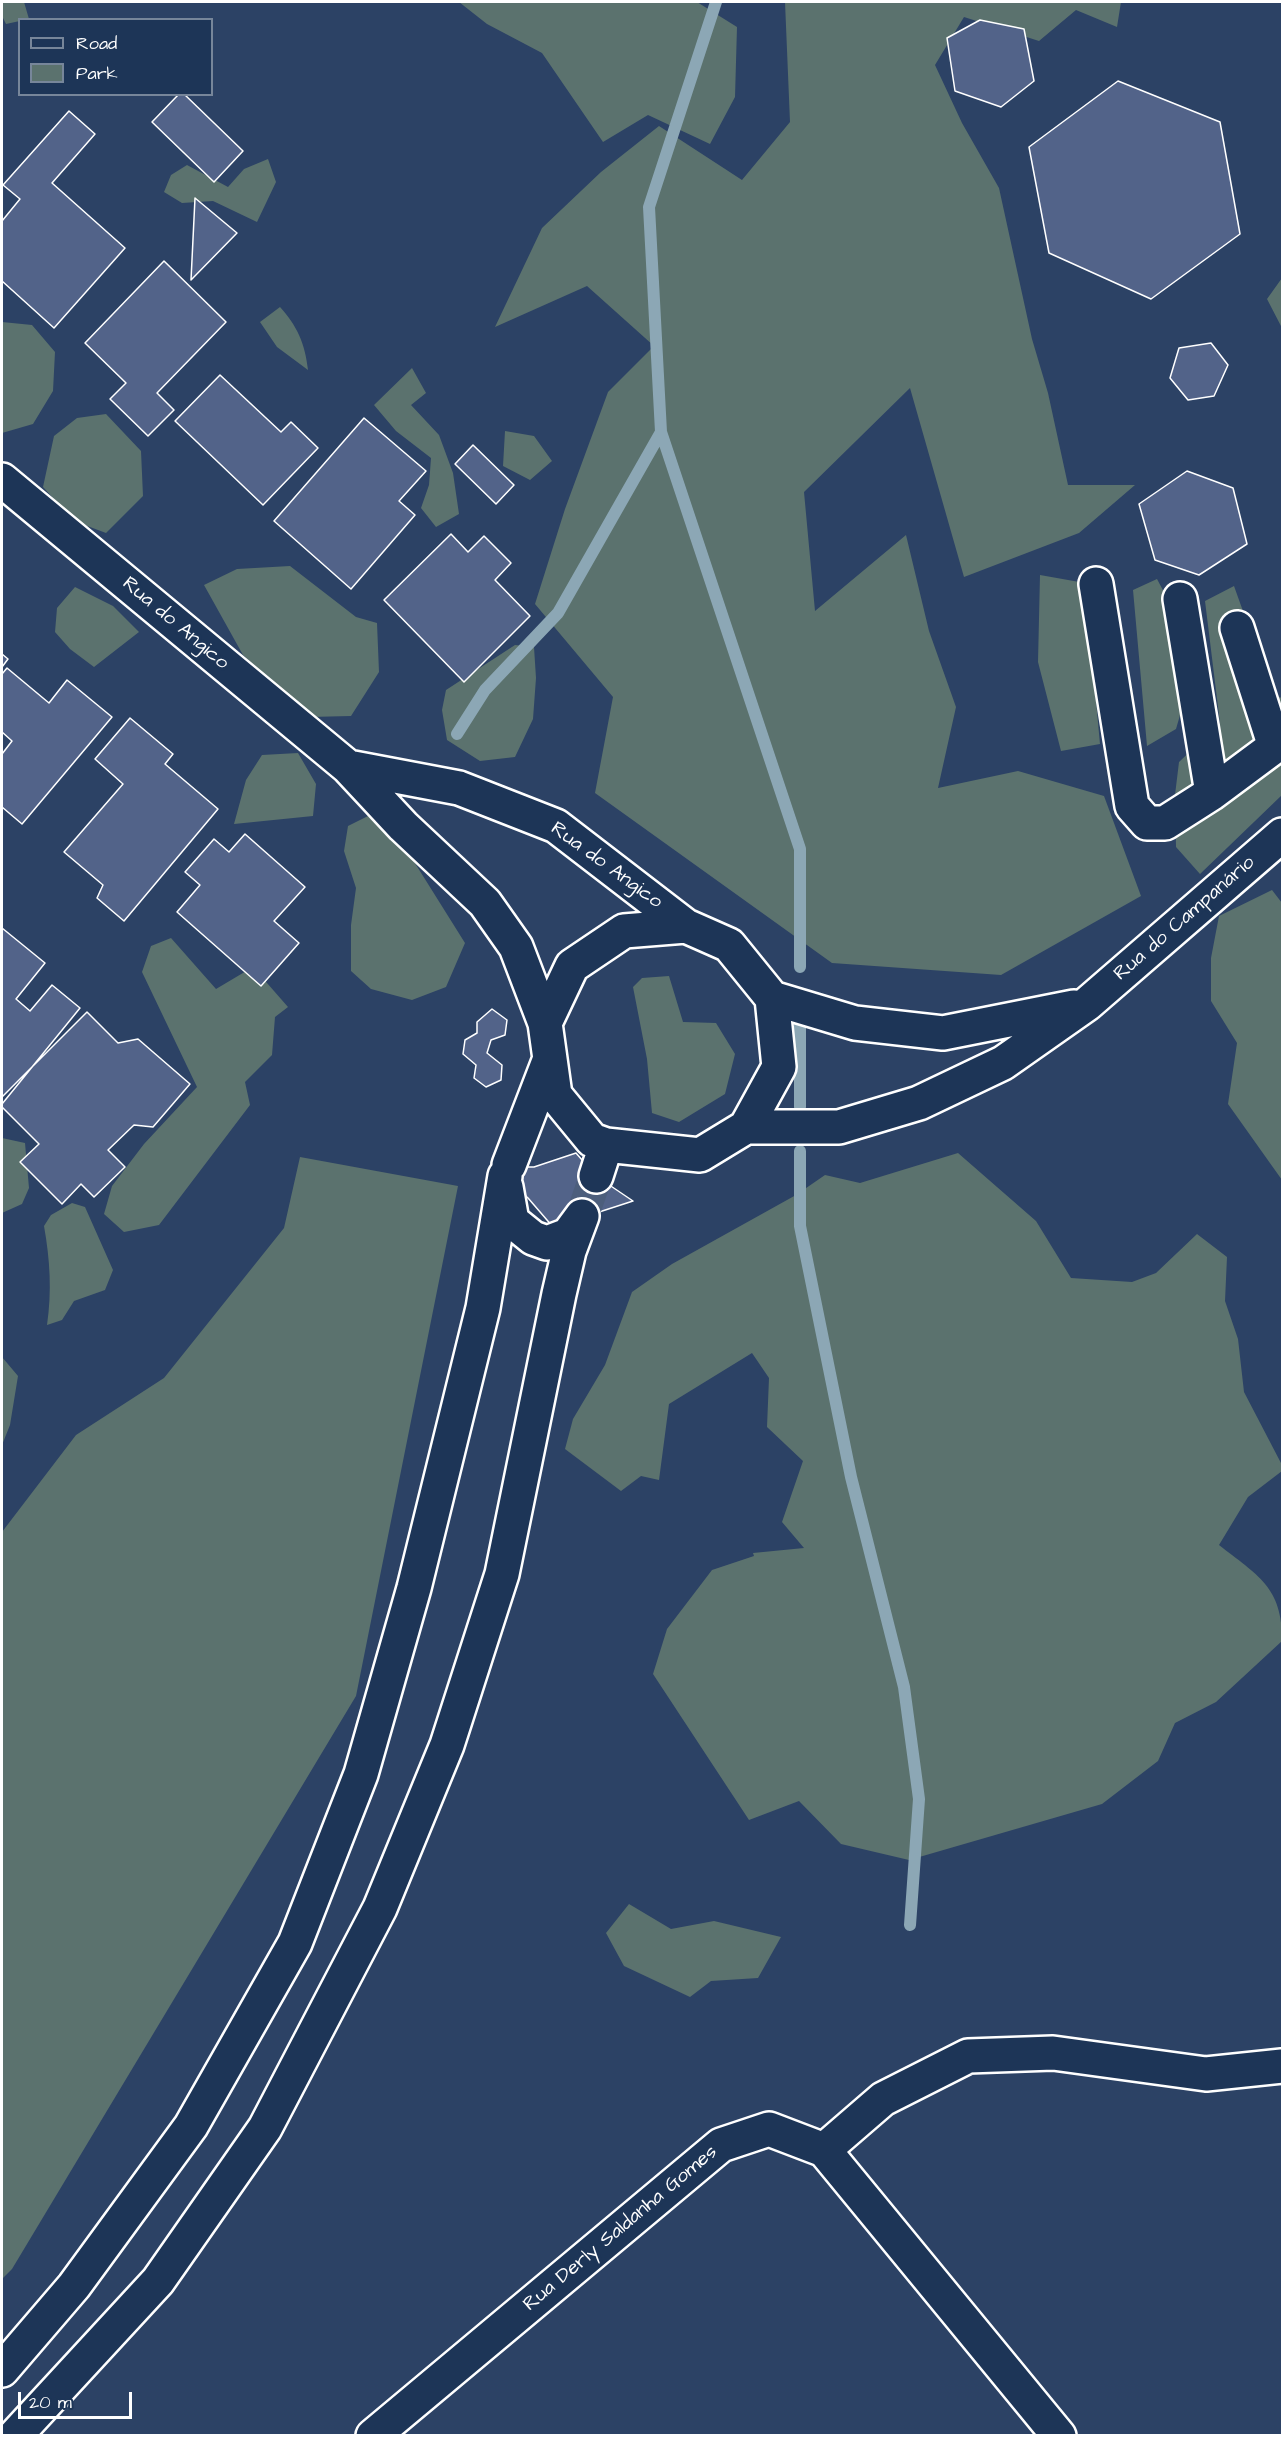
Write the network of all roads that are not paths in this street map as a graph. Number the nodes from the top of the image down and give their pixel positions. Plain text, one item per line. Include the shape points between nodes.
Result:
1 (2, 480) edge
2 (1096, 584) dead end
3 (1180, 599) dead end
4 (1237, 628) dead end
5 (1279, 744) edge
6 (348, 767) junction
7 (1212, 793) junction
8 (1277, 850) edge
9 (686, 927) junction
10 (772, 998) junction
11 (1087, 1004) junction
12 (545, 1023) junction
13 (550, 1059) junction
14 (746, 1127) junction
15 (606, 1145) junction
16 (507, 1171) junction
17 (596, 1176) tunnel mouth
18 (1282, 2066) edge
19 (824, 2150) junction
20 (2, 2370) edge
21 (15, 2436) edge
22 (374, 2436) edge
23 (1059, 2436) edge

1 - 6 street, Rua do Angico
2 - 7 street via 1132,806 1147,823 1165,823
3 - 7 street
4 - 5 street
5 - 7 street
6 - 9 street, Rua do Angico via 459,788 556,826
6 - 12 street, Rua do Angico via 403,826 485,903 516,947
8 - 11 street, Rua do Campanário
9 - 10 street via 729,945
9 - 12 street via 624,931 572,966
10 - 11 street, Rua do Campanário via 855,1023 943,1033
10 - 14 street via 779,1066
11 - 14 street, Rua do Campanário via 1003,1063 919,1103 839,1127
12 - 13 street, Rua do Angico
13 - 15 street, Rua do Angico via 555,1095 592,1140
13 - 16 street
14 - 15 street via 700,1155
15 - 17 street
16 - 20 street via 483,1308 414,1588 361,1773 295,1943 191,2126 74,2286
16 - 21 street via 512,1221 533,1238 548,1243 568,1235 582,1216 559,1294 502,1574 447,1744 380,1908 266,2128 158,2281
18 - 19 street via 1206,2074 1053,2054 968,2056 883,2098
19 - 22 street, Rua Derly Saldanha Gomes via 769,2129 722,2145
19 - 23 street, Rua Derly Saldanha Gomes

